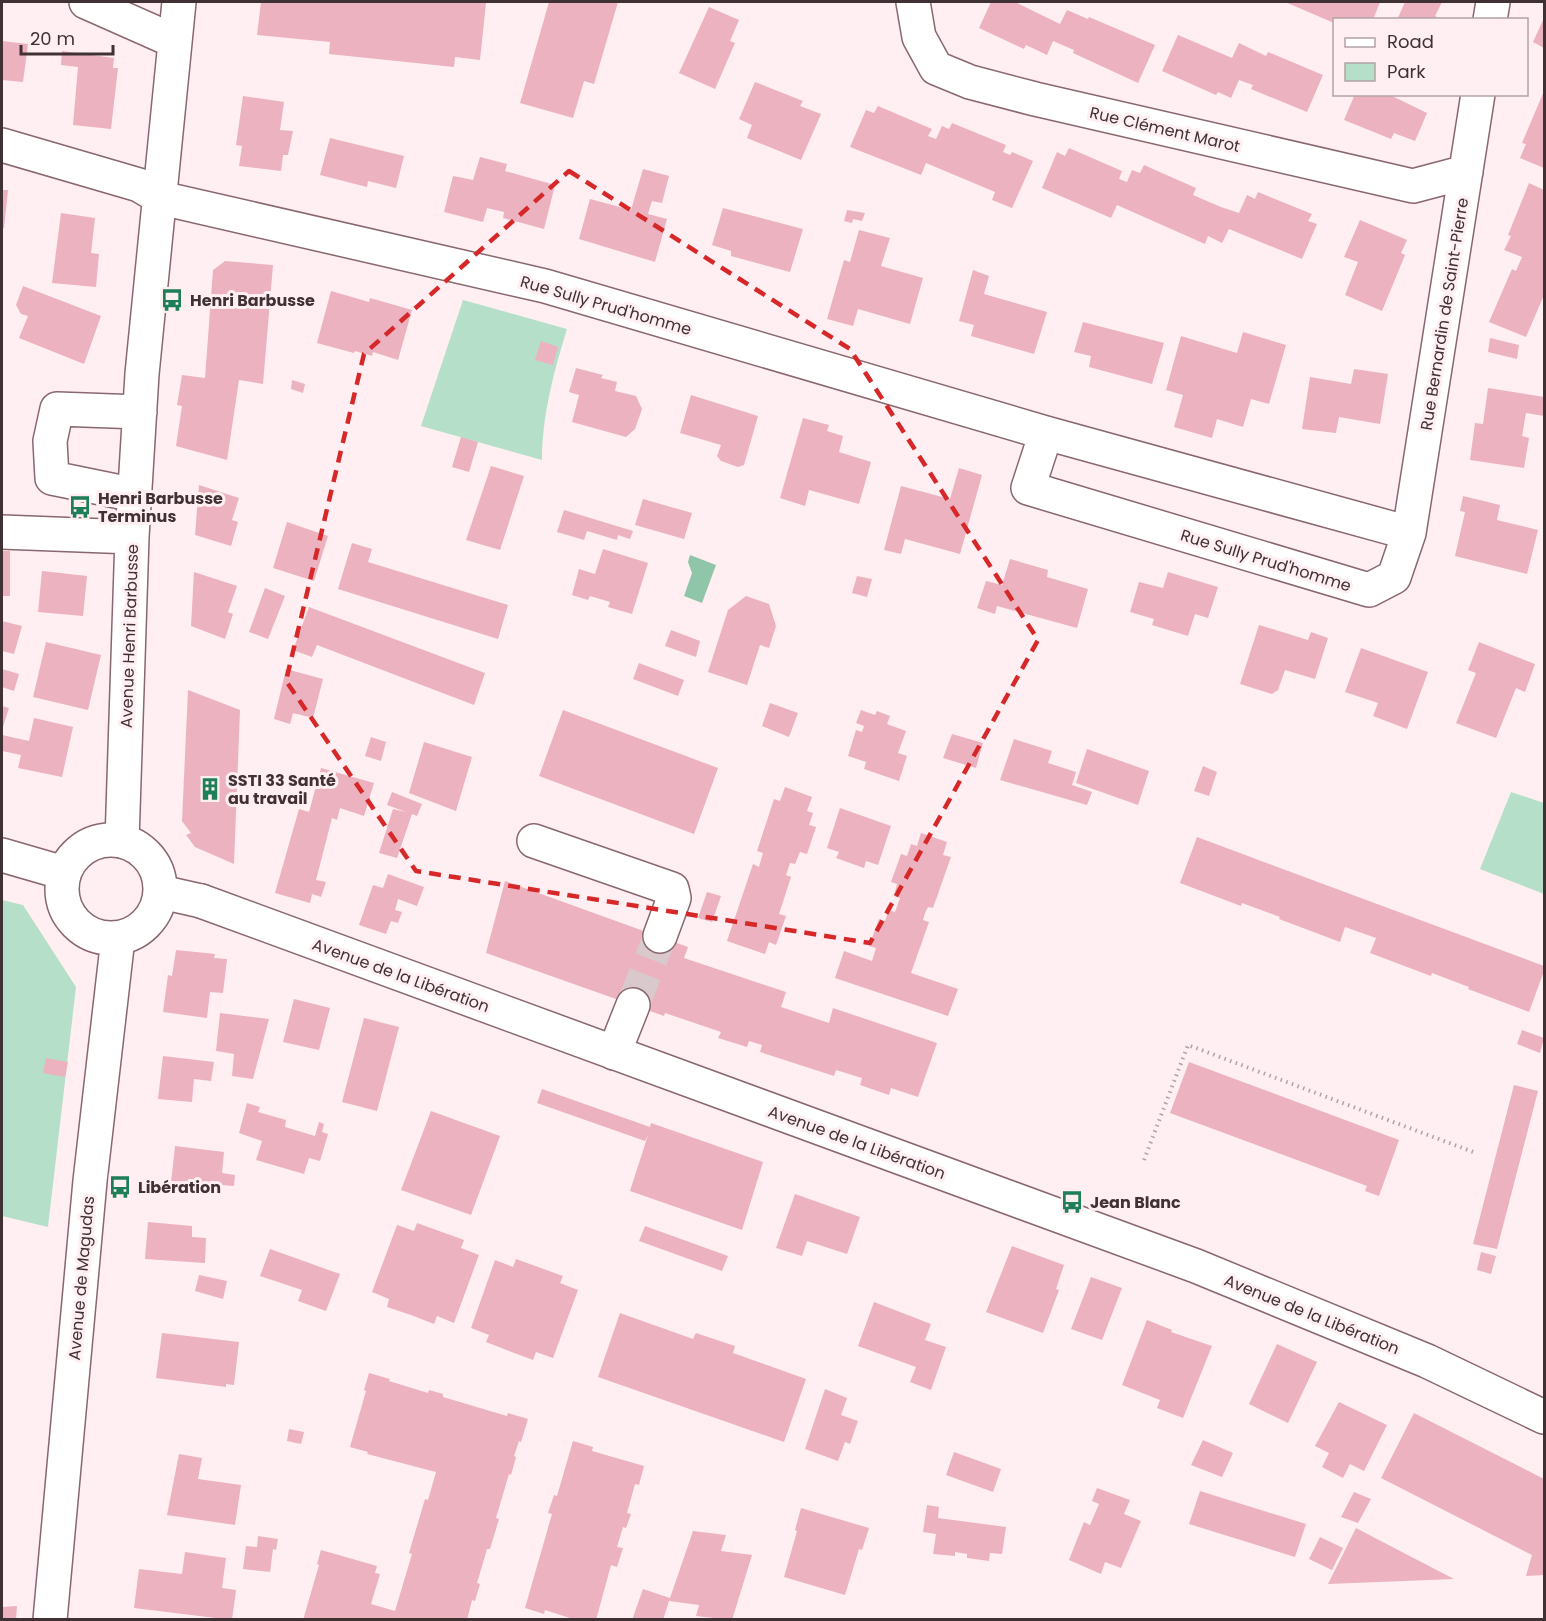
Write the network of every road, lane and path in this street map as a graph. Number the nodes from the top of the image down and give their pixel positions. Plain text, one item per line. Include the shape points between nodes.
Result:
1 (86, 2) edge
2 (179, 2) edge
3 (913, 2) edge
4 (1493, 2) edge
5 (1490, 18) edge
6 (174, 41) junction
7 (1478, 96) edge
8 (2, 145) edge
9 (1466, 172) junction
10 (161, 198) junction
11 (140, 412) junction
12 (1046, 434) junction
13 (135, 495) junction
14 (2, 532) edge
15 (1409, 533) junction
16 (132, 537) junction
17 (122, 841) junction
18 (534, 841) dead end
19 (2, 855) edge
20 (64, 873) junction
21 (160, 892) junction
22 (660, 936) tunnel mouth
23 (118, 938) junction
24 (633, 1005) tunnel mouth
25 (614, 1053) junction
26 (1476, 1153) dead end
27 (1144, 1160) dead end
28 (1545, 1417) edge
29 (50, 1620) edge

1 - 6 street
2 - 6 street, Avenue Henri Barbusse
3 - 9 street, Rue Clément Marot via 918,37 936,68 970,82 1413,186
4 - 5 street
6 - 10 street, Avenue Henri Barbusse
7 - 9 street, Rue Bernardin de Saint-Pierre
8 - 10 street, Rue Sully Prud'homme via 139,185
9 - 15 street, Rue Bernardin de Saint-Pierre
10 - 11 street, Avenue Henri Barbusse
10 - 12 street, Rue Sully Prud'homme via 545,286
11 - 13 street, Avenue Henri Barbusse
11 - 13 street via 57,410 50,441 52,478
12 - 15 street, Rue Sully Prud'homme
12 - 15 street, Rue Sully Prud'homme via 1028,488 1369,590 1394,577
13 - 16 street, Avenue Henri Barbusse
14 - 16 street
16 - 17 street, Avenue Henri Barbusse
17 - 20 street via 94,843 81,850
17 - 21 street via 140,850 154,865
18 - 22 street via 672,889 674,898
19 - 20 street
20 - 23 street via 64,906 73,921 86,932
21 - 23 street via 157,908 148,922 135,933
21 - 25 street, Avenue de la Libération via 201,901
23 - 29 street, Avenue de Magudas via 89,1192
24 - 25 street
25 - 28 street, Avenue de la Libération via 1196,1266 1427,1361
26 - 27 path via 1188,1045

